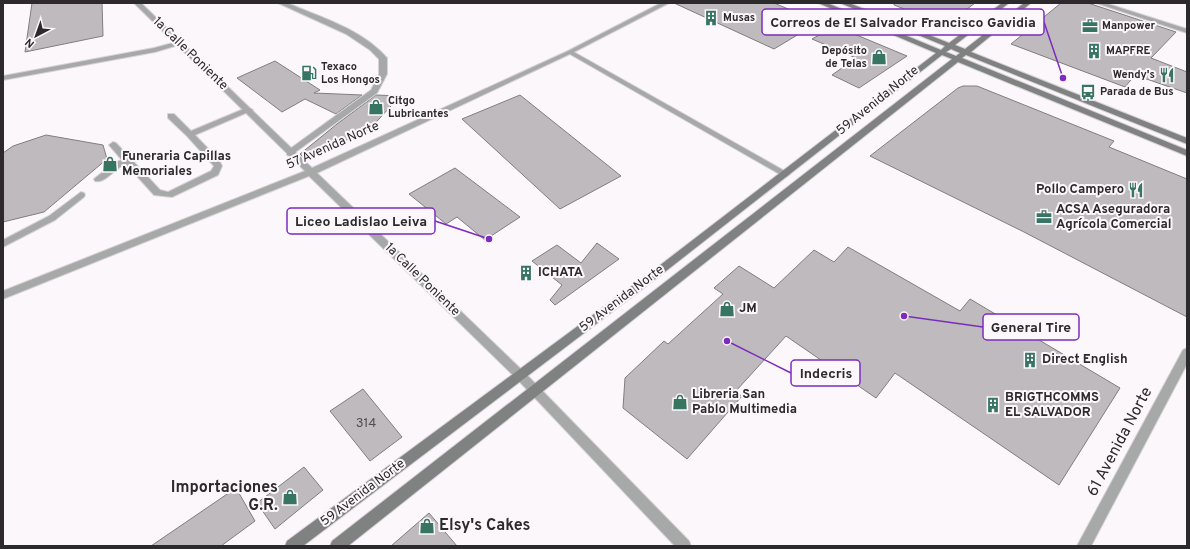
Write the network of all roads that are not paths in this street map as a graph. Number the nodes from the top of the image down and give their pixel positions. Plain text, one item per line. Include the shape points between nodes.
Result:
1 (137, 3) edge
2 (281, 3) edge
3 (666, 3) edge
4 (821, 3) edge
5 (843, 3) edge
6 (1006, 3) edge
7 (1028, 3) edge
8 (1099, 3) edge
9 (1187, 31) edge
10 (180, 43) junction
11 (948, 46) junction
12 (570, 52) junction
13 (939, 53) junction
14 (964, 53) junction
15 (956, 59) junction
16 (3, 78) edge
17 (249, 110) junction
18 (171, 116) dead end
19 (190, 134) junction
20 (1187, 141) edge
21 (113, 145) dead end
22 (290, 153) junction
23 (1187, 153) edge
24 (128, 161) junction
25 (310, 172) junction
26 (786, 174) junction
27 (98, 179) dead end
28 (81, 195) dead end
29 (3, 244) edge
30 (3, 295) edge
31 (1187, 353) edge
32 (520, 376) junction
33 (534, 391) junction
34 (292, 546) edge
35 (337, 546) edge
36 (684, 546) edge
37 (1084, 546) edge

1 - 10 street, 1a Calle Poniente
2 - 22 street via 348,31 370,44 383,58 383,74 374,91
3 - 12 street, 57 Avenida Norte
4 - 13 main road
5 - 11 main road
6 - 11 main road, 59 Avenida Norte
7 - 14 main road, 59 Avenida Norte
8 - 9 street
10 - 16 street via 100,61
10 - 17 street, 1a Calle Poniente
11 - 13 main road, 59 Avenida Norte
11 - 14 main road
12 - 25 street, 57 Avenida Norte
12 - 26 street
13 - 15 main road
13 - 26 main road, 59 Avenida Norte
14 - 15 main road, 59 Avenida Norte
14 - 20 main road
15 - 23 main road
15 - 33 main road, 59 Avenida Norte
17 - 19 street
17 - 22 street, 1a Calle Poniente
18 - 19 street
19 - 24 street via 218,166 215,173 182,190 169,195 157,194
21 - 24 street
22 - 25 street, 1a Calle Poniente
24 - 27 street via 118,164
25 - 30 street, 57 Avenida Norte
25 - 32 street, 1a Calle Poniente
26 - 32 main road, 59 Avenida Norte
28 - 29 street via 52,218
31 - 37 street, 61 Avenida Norte
32 - 33 street, 1a Calle Poniente
32 - 34 main road, 59 Avenida Norte
33 - 35 main road, 59 Avenida Norte
33 - 36 street, 1a Calle Poniente

